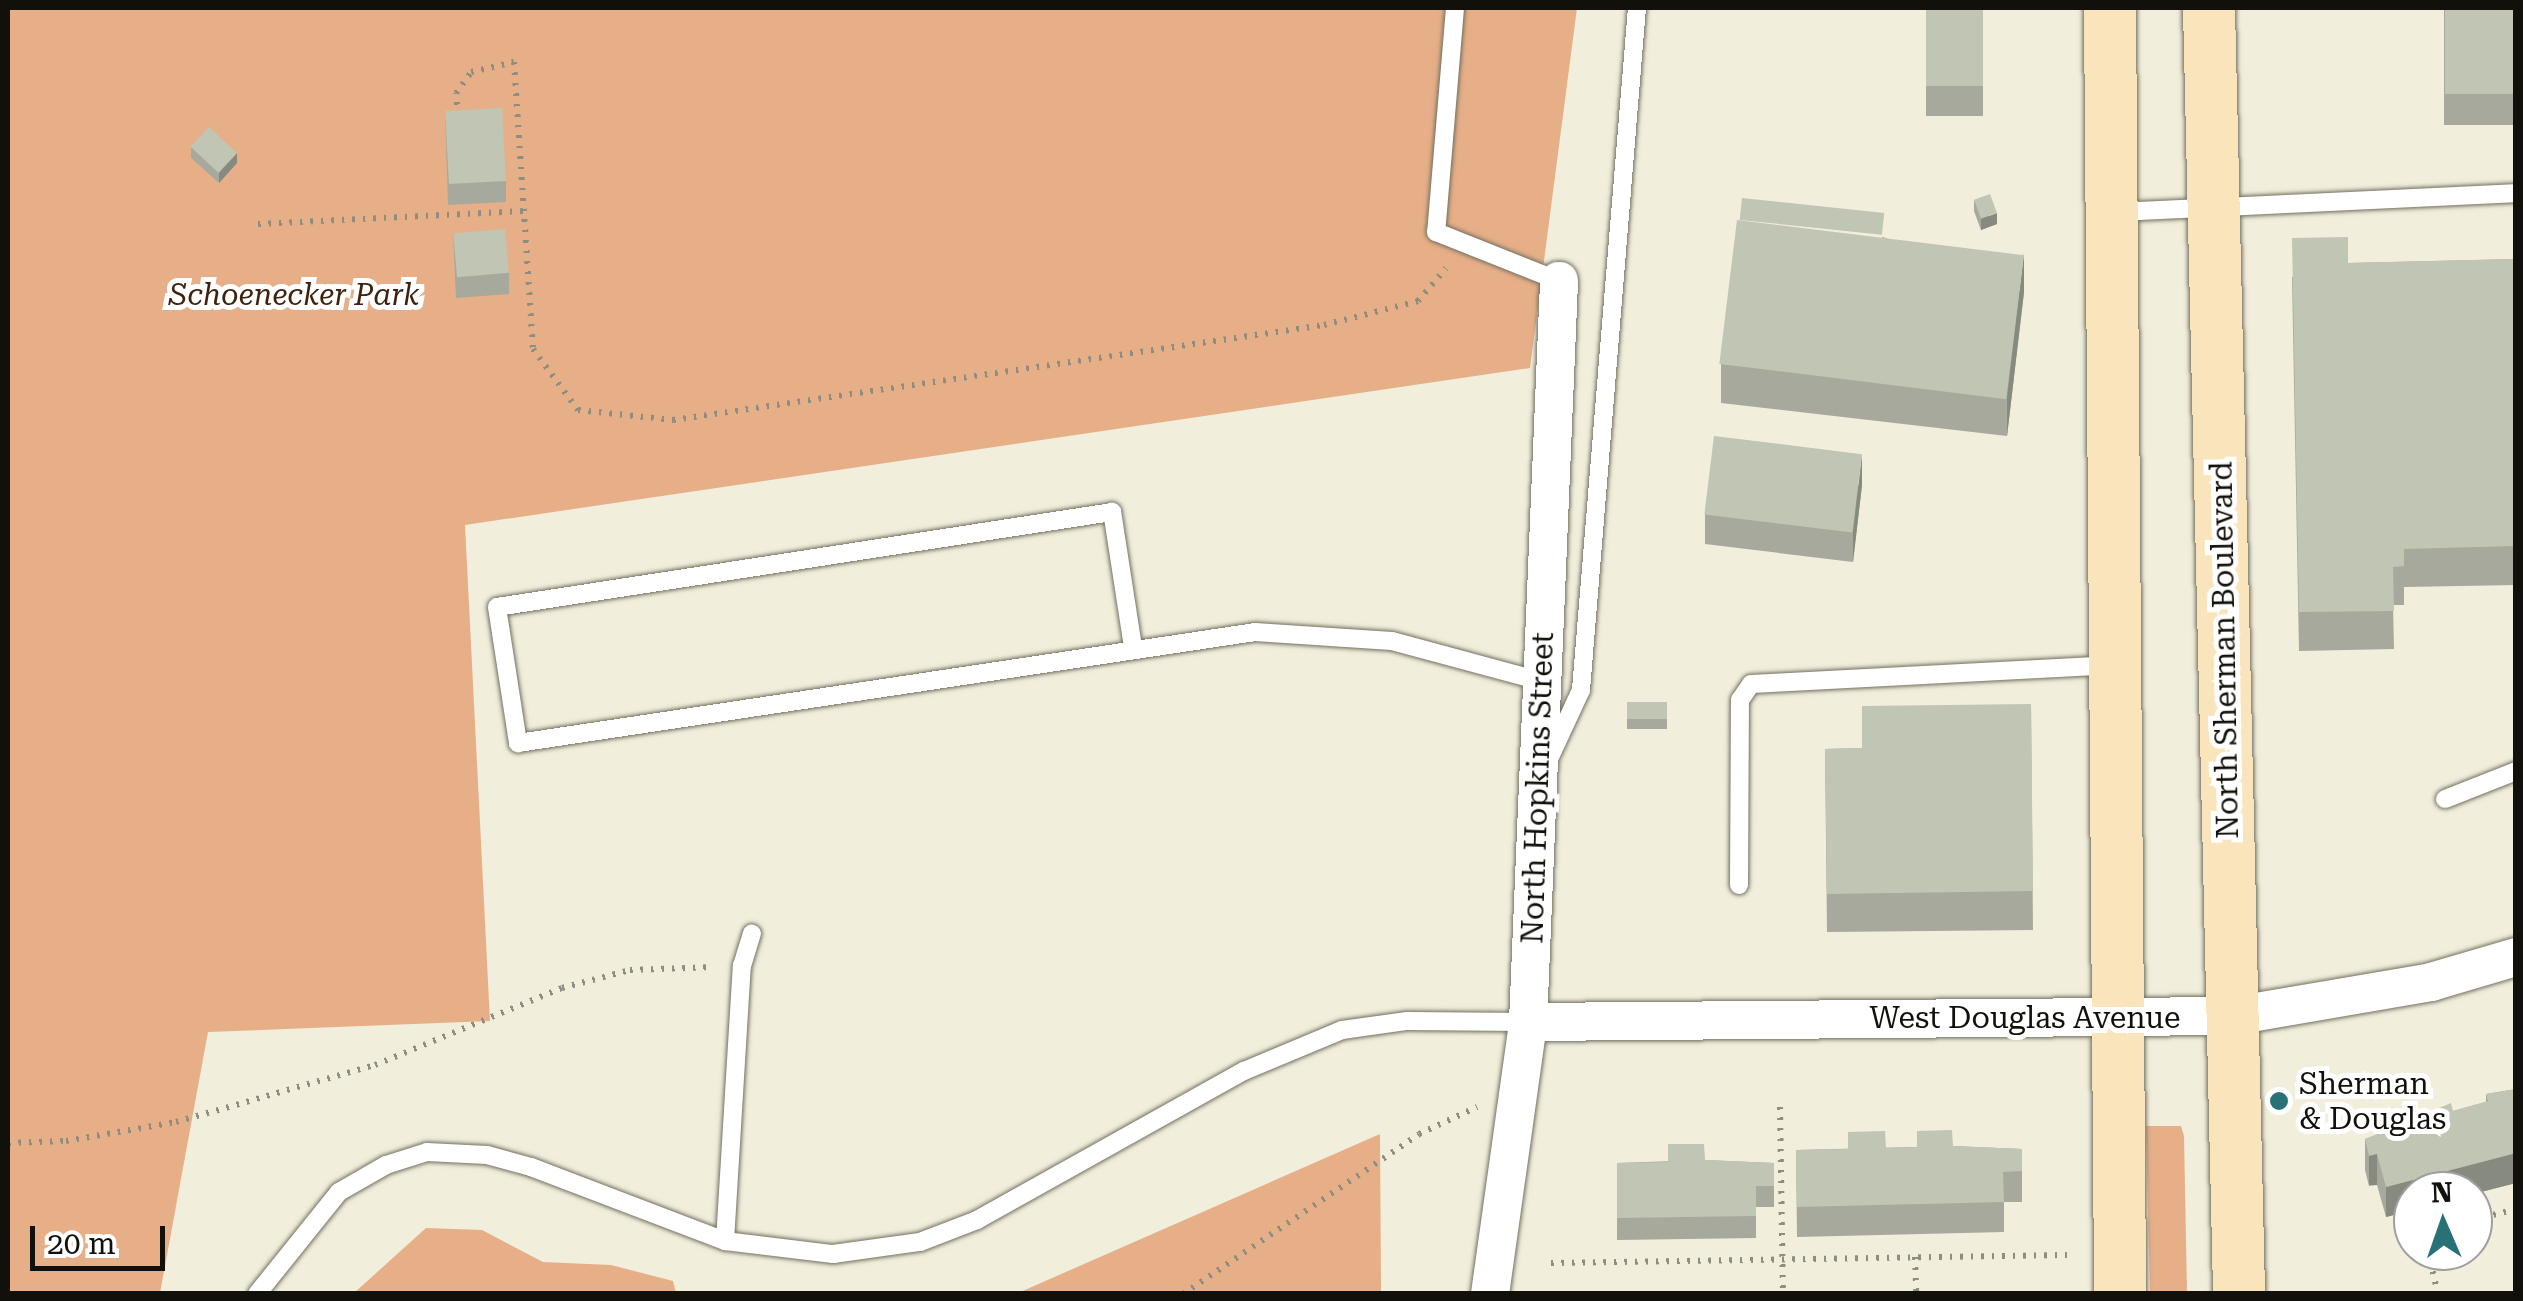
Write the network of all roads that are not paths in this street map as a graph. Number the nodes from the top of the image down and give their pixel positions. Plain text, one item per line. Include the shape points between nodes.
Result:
1 (1455, 8) edge
2 (1637, 8) edge
3 (2110, 8) edge
4 (2210, 8) edge
5 (2516, 193) edge
6 (2214, 209) junction
7 (2111, 212) junction
8 (1559, 281) joint
9 (1134, 647) junction
10 (2115, 665) junction
11 (1544, 682) junction
12 (2516, 771) edge
13 (1543, 772) junction
14 (2445, 799) dead end
15 (1738, 885) dead end
16 (752, 934) dead end
17 (2516, 957) edge
18 (2233, 1016) junction
19 (2118, 1018) junction
20 (1528, 1022) junction
21 (725, 1241) junction
22 (257, 1294) edge
23 (1490, 1294) edge
24 (2120, 1294) edge
25 (2239, 1294) edge

1 - 8 lane via 1436,232
2 - 13 lane via 1581,690
3 - 7 main road
4 - 6 main road, North Sherman Boulevard
5 - 6 lane
6 - 7 lane
6 - 18 main road, North Sherman Boulevard
7 - 10 main road
8 - 11 street, North Hopkins Street
9 - 9 lane via 518,743 497,607 1112,512
9 - 11 lane via 1254,632 1392,641
10 - 15 lane via 1751,684 1740,700
10 - 19 main road
11 - 13 street, North Hopkins Street
12 - 14 lane
13 - 20 street, North Hopkins Street
16 - 21 lane via 742,966
17 - 18 street, West Douglas Avenue via 2431,982
18 - 19 street, West Douglas Avenue
18 - 25 main road, North Sherman Boulevard
19 - 20 street, West Douglas Avenue
19 - 24 main road
20 - 21 lane via 1406,1022 1342,1030 1244,1071 1067,1173 920,1242 832,1254
20 - 23 street, North Hopkins Street
21 - 22 lane via 532,1167 427,1152 386,1165 339,1192

